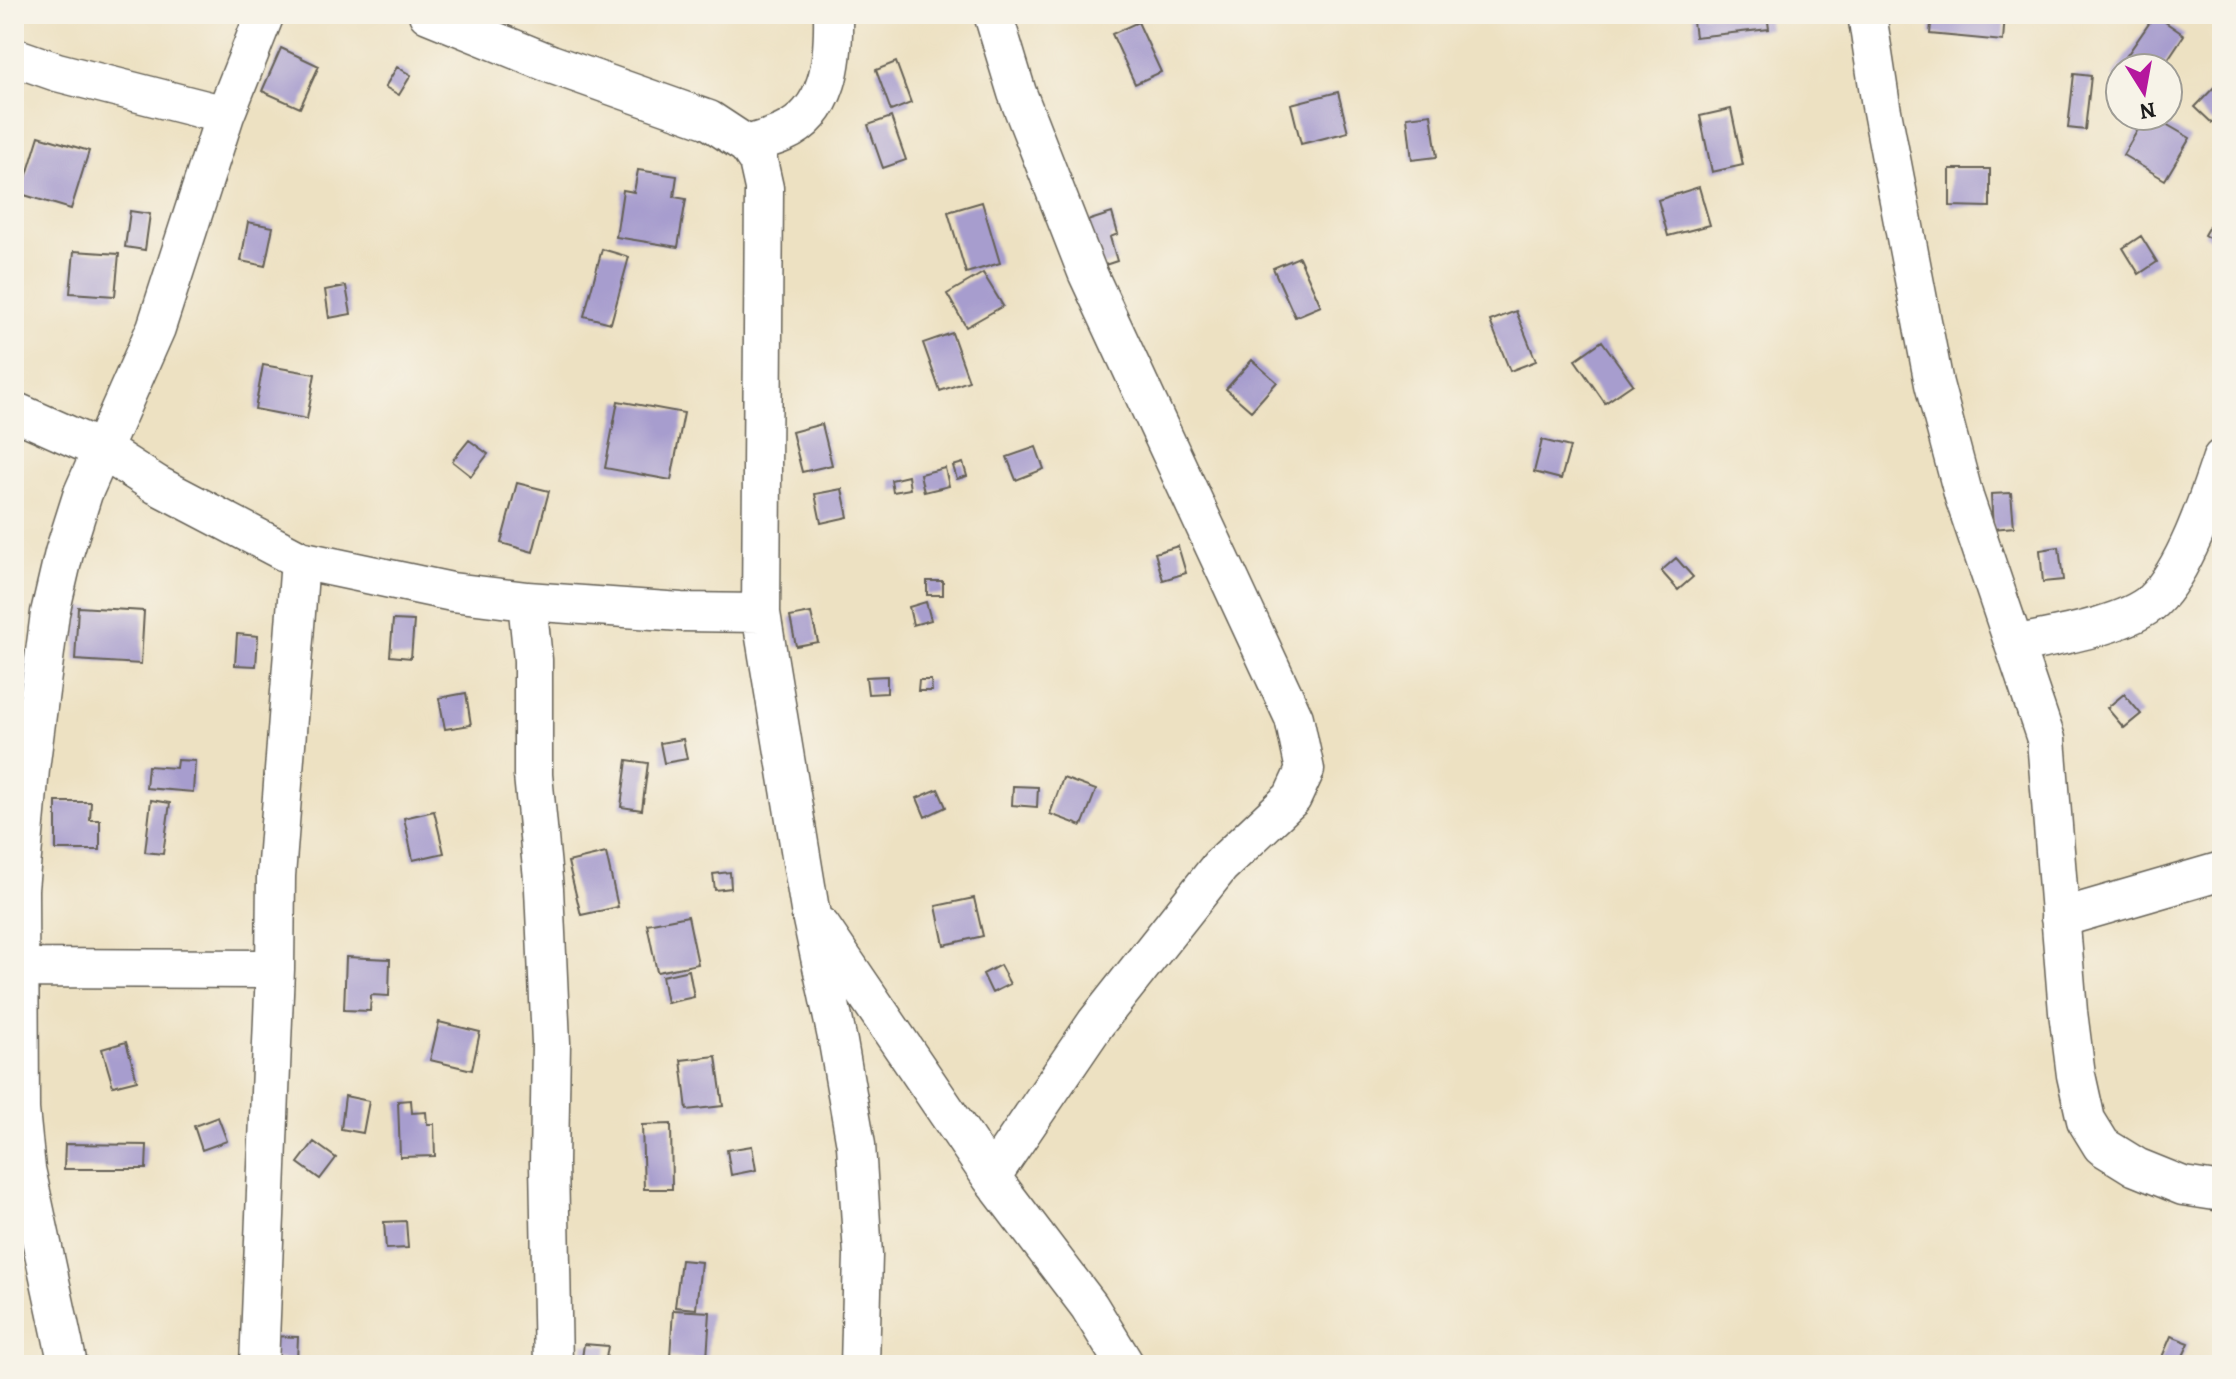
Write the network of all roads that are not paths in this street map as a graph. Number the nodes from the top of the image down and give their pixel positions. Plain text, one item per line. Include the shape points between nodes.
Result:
1 (265, 14) edge
2 (428, 14) edge
3 (833, 14) edge
4 (993, 14) edge
5 (1867, 14) edge
6 (14, 57) edge
7 (225, 115) junction
8 (747, 145) junction
9 (14, 411) edge
10 (104, 451) junction
11 (2222, 458) edge
12 (300, 560) junction
13 (527, 601) junction
14 (761, 613) junction
15 (2014, 645) junction
16 (2222, 871) edge
17 (810, 910) junction
18 (2060, 918) junction
19 (18, 968) junction
20 (275, 969) junction
21 (991, 1177) junction
22 (2222, 1192) edge
23 (68, 1365) edge
24 (259, 1365) edge
25 (553, 1365) edge
26 (860, 1365) edge
27 (1125, 1365) edge

1 - 7 street
2 - 8 street via 709,120
3 - 8 street via 828,79 813,112 786,132
4 - 21 street via 1017,93 1087,272 1294,718 1305,770 1292,798 1220,866 1096,1023
5 - 15 street via 1934,384 1964,497
6 - 7 street
7 - 10 street via 156,328
8 - 14 street via 758,161 764,188
9 - 10 street
10 - 12 street
10 - 19 street via 83,493 50,613 19,889
11 - 15 street via 2201,518 2152,601 2113,623
12 - 13 street via 452,592
12 - 20 street via 276,876
13 - 14 street
13 - 25 street via 551,1043
14 - 17 street
15 - 18 street via 2046,739
16 - 18 street
17 - 21 street
17 - 26 street via 856,1145 863,1255
18 - 22 street via 2076,1075 2086,1120 2102,1146 2136,1167 2183,1186
19 - 20 street
19 - 23 street via 26,1169
20 - 24 street
21 - 27 street via 1089,1306

